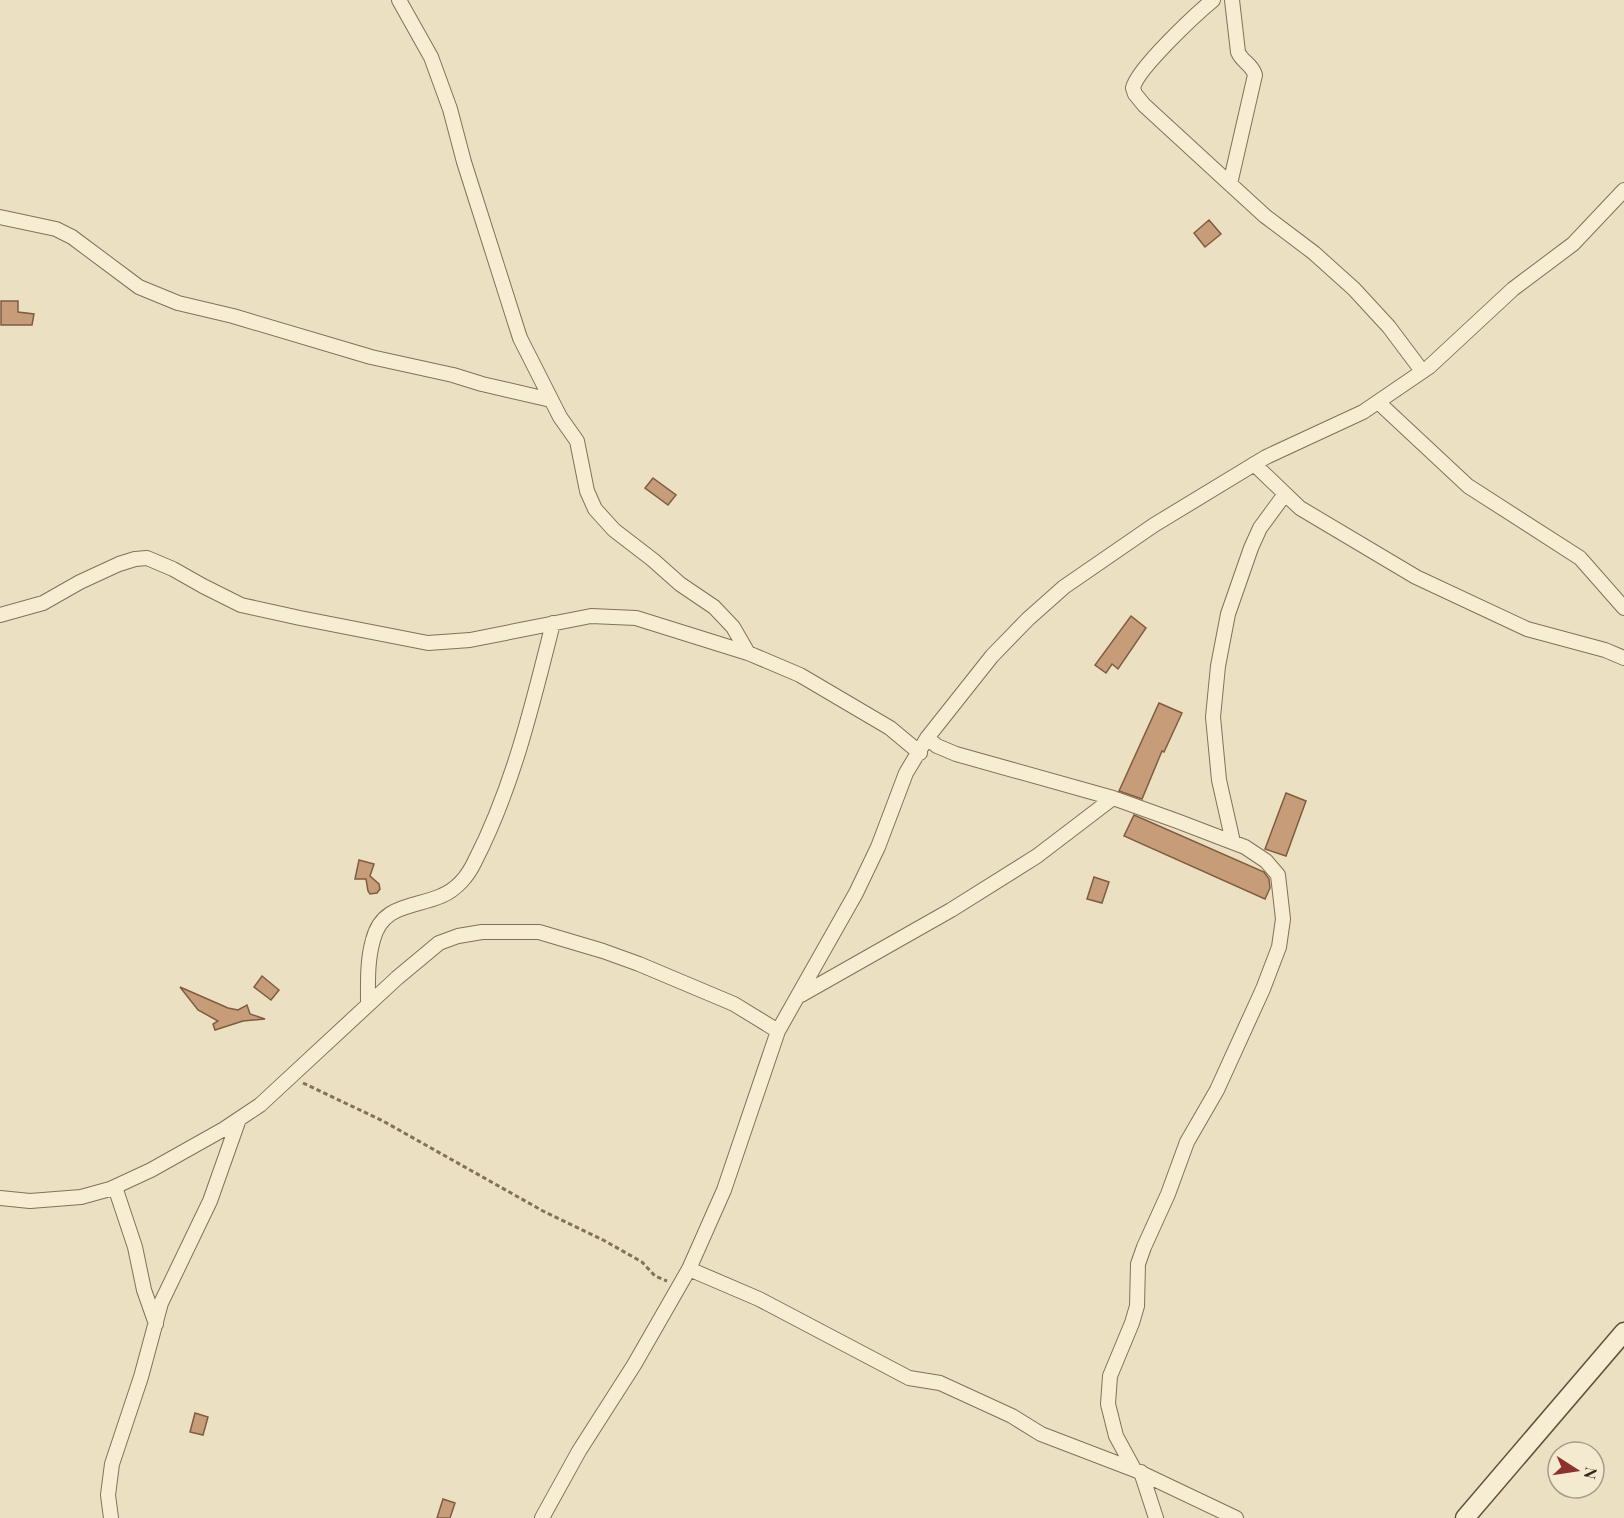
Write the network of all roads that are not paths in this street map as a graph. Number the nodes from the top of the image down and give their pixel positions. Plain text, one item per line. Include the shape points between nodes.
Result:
1 (399, 0) edge
2 (1213, 0) edge
3 (1232, 0) edge
4 (1230, 184) junction
5 (1624, 190) edge
6 (0, 217) edge
7 (1422, 372) junction
8 (551, 400) junction
9 (1378, 402) junction
10 (1254, 464) junction
11 (1285, 494) junction
12 (1624, 608) edge
13 (0, 615) edge
14 (554, 623) junction
15 (747, 653) junction
16 (1624, 658) edge
17 (927, 738) junction
18 (920, 753) junction
19 (1113, 798) junction
20 (1233, 842) junction
21 (799, 996) junction
22 (368, 1004) junction
23 (778, 1031) junction
24 (239, 1119) junction
25 (115, 1186) junction
26 (0, 1198) edge
27 (690, 1269) junction
28 (156, 1324) junction
29 (1624, 1332) edge
30 (1137, 1471) junction
31 (111, 1518) edge
32 (542, 1518) edge
33 (1156, 1518) edge
34 (1236, 1518) edge
35 (1465, 1518) edge

1 - 8 street via 431,57 520,338
2 - 4 street via 1169,42 1133,88 1144,105
3 - 4 street via 1238,52 1256,75
4 - 7 street via 1354,289
5 - 7 street via 1573,244 1513,289
6 - 8 street via 57,229 139,287 178,303 370,357
7 - 9 street
8 - 15 street via 577,441 594,509 680,584 714,607 733,627
9 - 10 street
9 - 12 street via 1468,486 1580,558
10 - 11 street
10 - 17 street via 1154,525 1064,587 992,656
11 - 16 street via 1300,508 1416,577 1527,629
11 - 20 street via 1260,528 1251,548 1228,614 1218,666 1213,717 1219,780
13 - 14 street via 43,603 119,564 147,558 241,604 428,643 470,640
14 - 15 street via 591,616 636,618
14 - 22 street via 511,772 475,862 465,879 443,895 401,907 379,925 368,961
15 - 18 street via 830,691 890,728
17 - 18 street
17 - 19 street via 956,754
18 - 21 street via 906,773 856,893
19 - 20 street
19 - 21 street via 1036,856 951,910
20 - 30 street via 1266,861 1278,875 1283,920 1280,947 1221,1080 1188,1142 1138,1264 1137,1306 1110,1376 1108,1404 1116,1436
21 - 23 street
22 - 23 street via 439,943 482,932 539,932 639,964 734,1004
22 - 24 street via 260,1105
23 - 27 street via 724,1190
24 - 25 street via 151,1170
24 - 28 street via 210,1201 161,1303
25 - 26 street via 81,1197 30,1201
25 - 28 street
27 - 30 street via 759,1299 899,1374 940,1383 1041,1434
27 - 32 street
28 - 31 street via 112,1464 108,1495
29 - 35 main road
30 - 33 street
30 - 34 street

